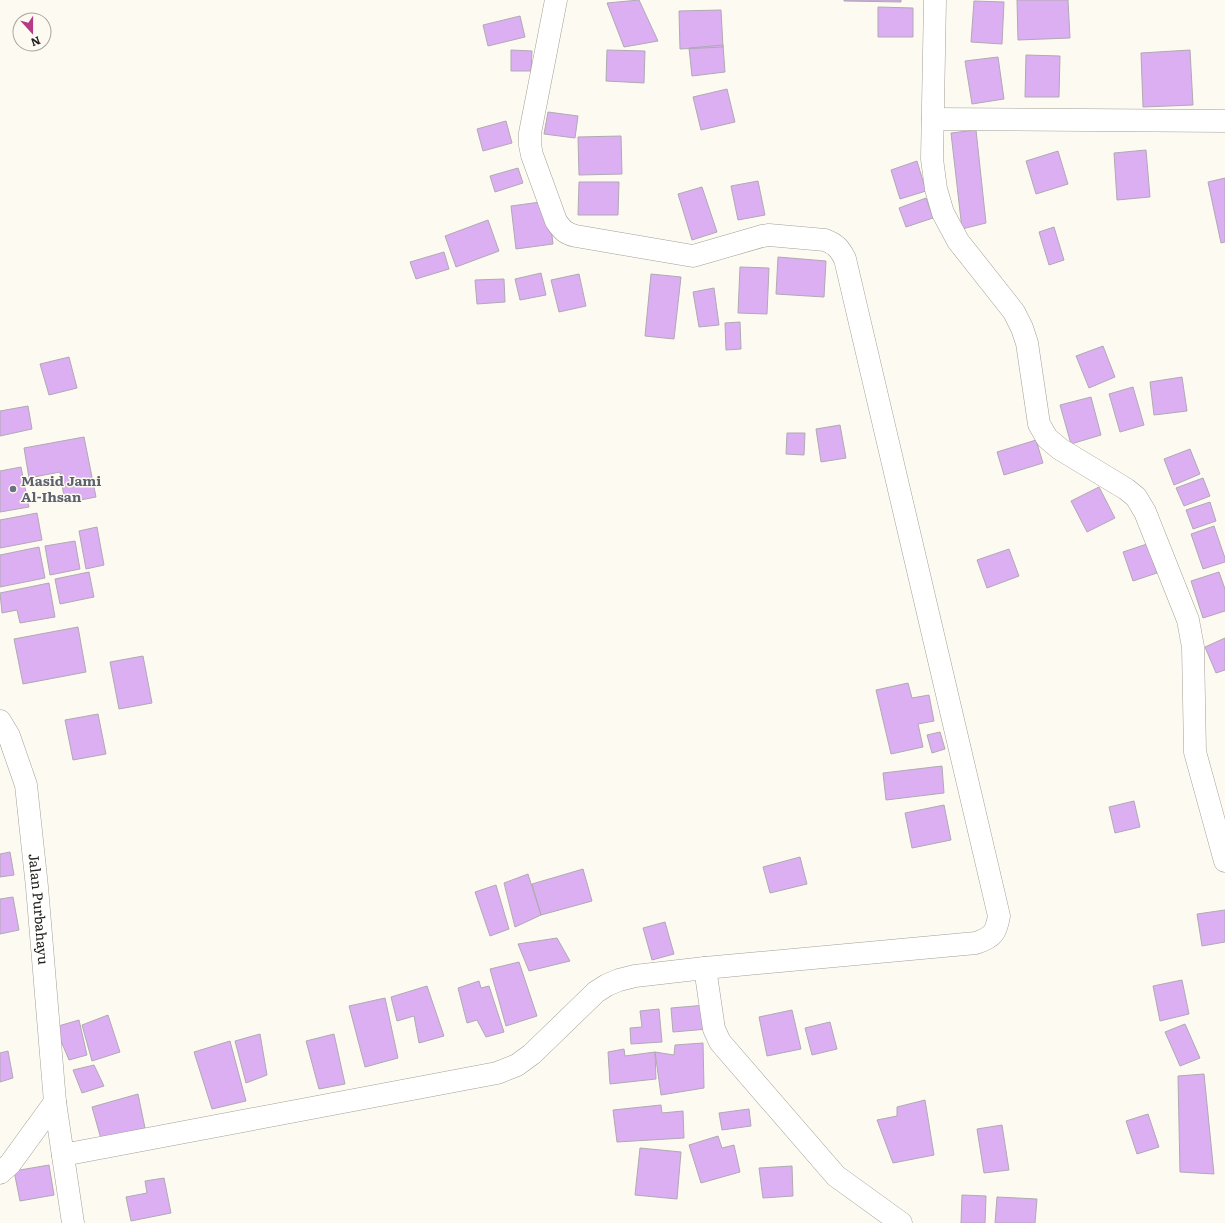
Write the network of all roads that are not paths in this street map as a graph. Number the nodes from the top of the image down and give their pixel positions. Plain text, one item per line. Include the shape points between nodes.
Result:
1 (556, 0) edge
2 (935, 0) edge
3 (933, 119) junction
4 (1225, 121) edge
5 (0, 721) edge
6 (1225, 861) edge
7 (705, 968) junction
8 (55, 1102) junction
9 (63, 1156) junction
10 (0, 1173) edge
11 (73, 1223) edge
12 (901, 1223) edge

1 - 7 street via 530,133 530,145 556,221 562,229 576,236 686,255 699,254 769,235 825,240 834,243 845,259 999,916 997,929 993,934 976,942
2 - 3 street
3 - 4 street
3 - 6 street via 932,159 943,213 958,241 1014,312 1022,328 1027,343 1039,424 1047,438 1060,449 1136,497 1188,620 1193,647 1195,752
5 - 8 street, Jalan Purbahayu via 9,736 26,785 38,894
7 - 9 street via 635,976 608,985 596,992 532,1054 517,1065 496,1073
7 - 12 street via 714,1029 720,1042 836,1176
8 - 9 street, Jalan Purbahayu
8 - 10 street via 10,1164
9 - 11 street, Jalan Purbahayu

